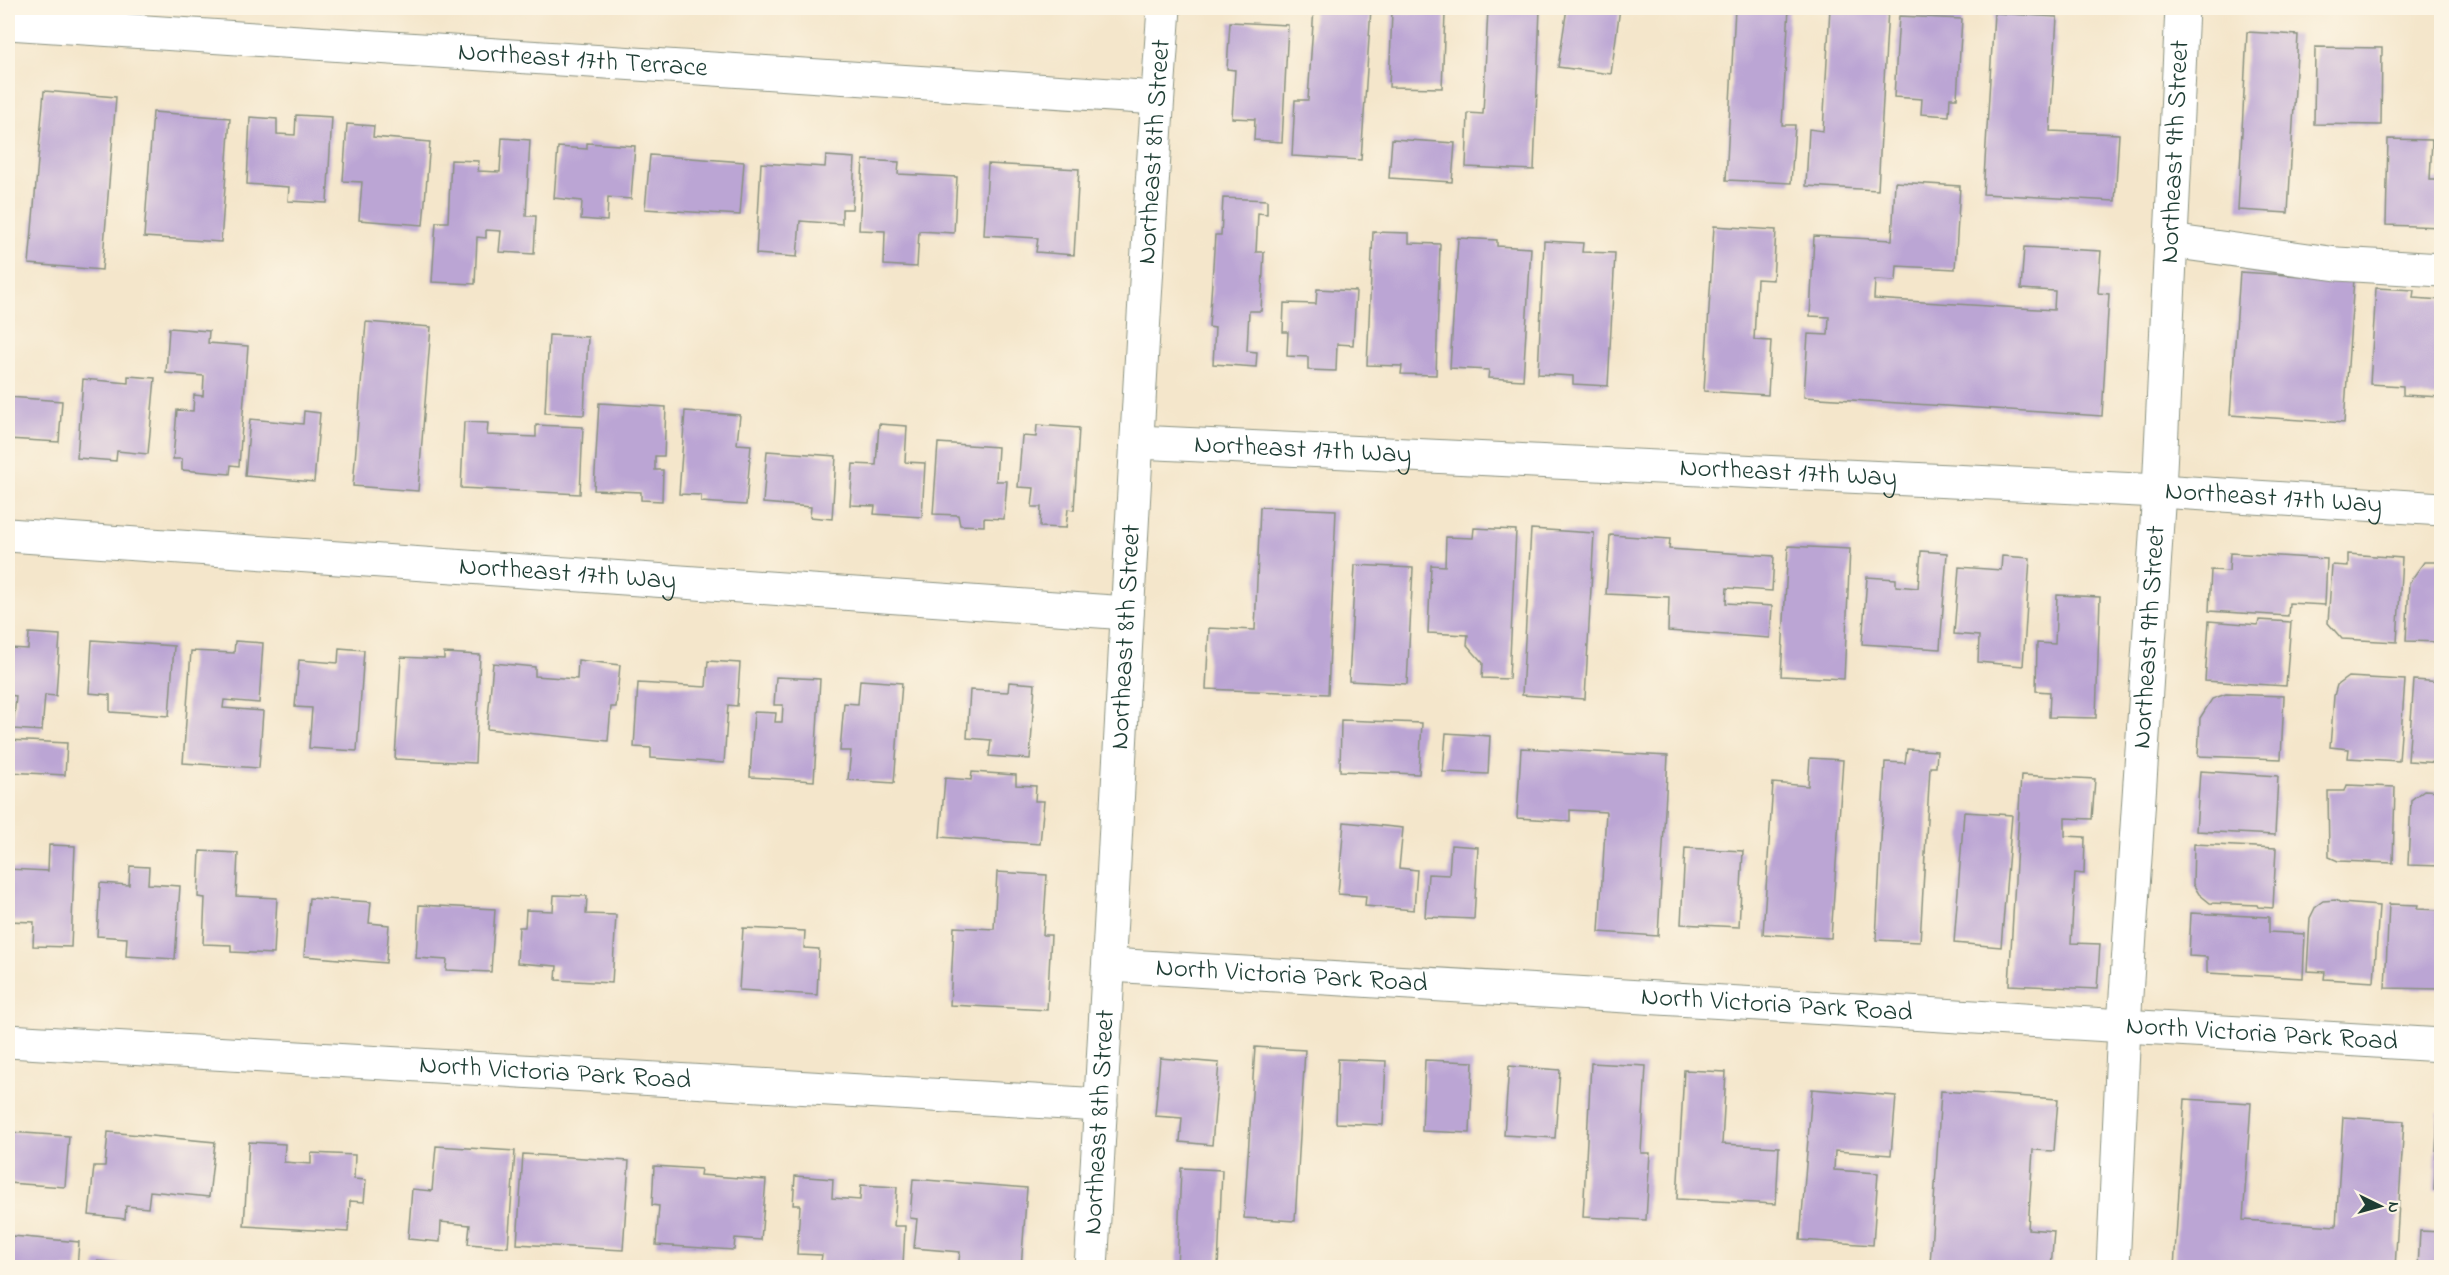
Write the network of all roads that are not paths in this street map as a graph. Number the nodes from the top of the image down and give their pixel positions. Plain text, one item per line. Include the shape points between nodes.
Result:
1 (1164, 8) edge
2 (2182, 8) edge
3 (8, 23) edge
4 (1157, 98) junction
5 (2170, 241) junction
6 (2442, 270) edge
7 (1137, 442) junction
8 (2159, 491) junction
9 (2442, 509) edge
10 (8, 535) edge
11 (1127, 613) junction
12 (1110, 965) junction
13 (2124, 1026) junction
14 (8, 1041) edge
15 (2442, 1045) edge
16 (1101, 1106) junction
17 (1091, 1268) edge
18 (2113, 1268) edge

1 - 4 street, Northeast 8th Street
2 - 5 street, Northeast 9th Street
3 - 4 street, Northeast 17th Terrace
4 - 7 street, Northeast 8th Street
5 - 6 street via 2337,264
5 - 8 street, Northeast 9th Street
7 - 8 street, Northeast 17th Way
7 - 11 street, Northeast 8th Street
8 - 9 street, Northeast 17th Way
8 - 13 street, Northeast 9th Street
10 - 11 street, Northeast 17th Way
11 - 12 street, Northeast 8th Street
12 - 13 street, North Victoria Park Road
12 - 16 street, Northeast 8th Street
13 - 15 street, North Victoria Park Road
13 - 18 street, Northeast 9th Street
14 - 16 street, North Victoria Park Road
16 - 17 street, Northeast 8th Street

